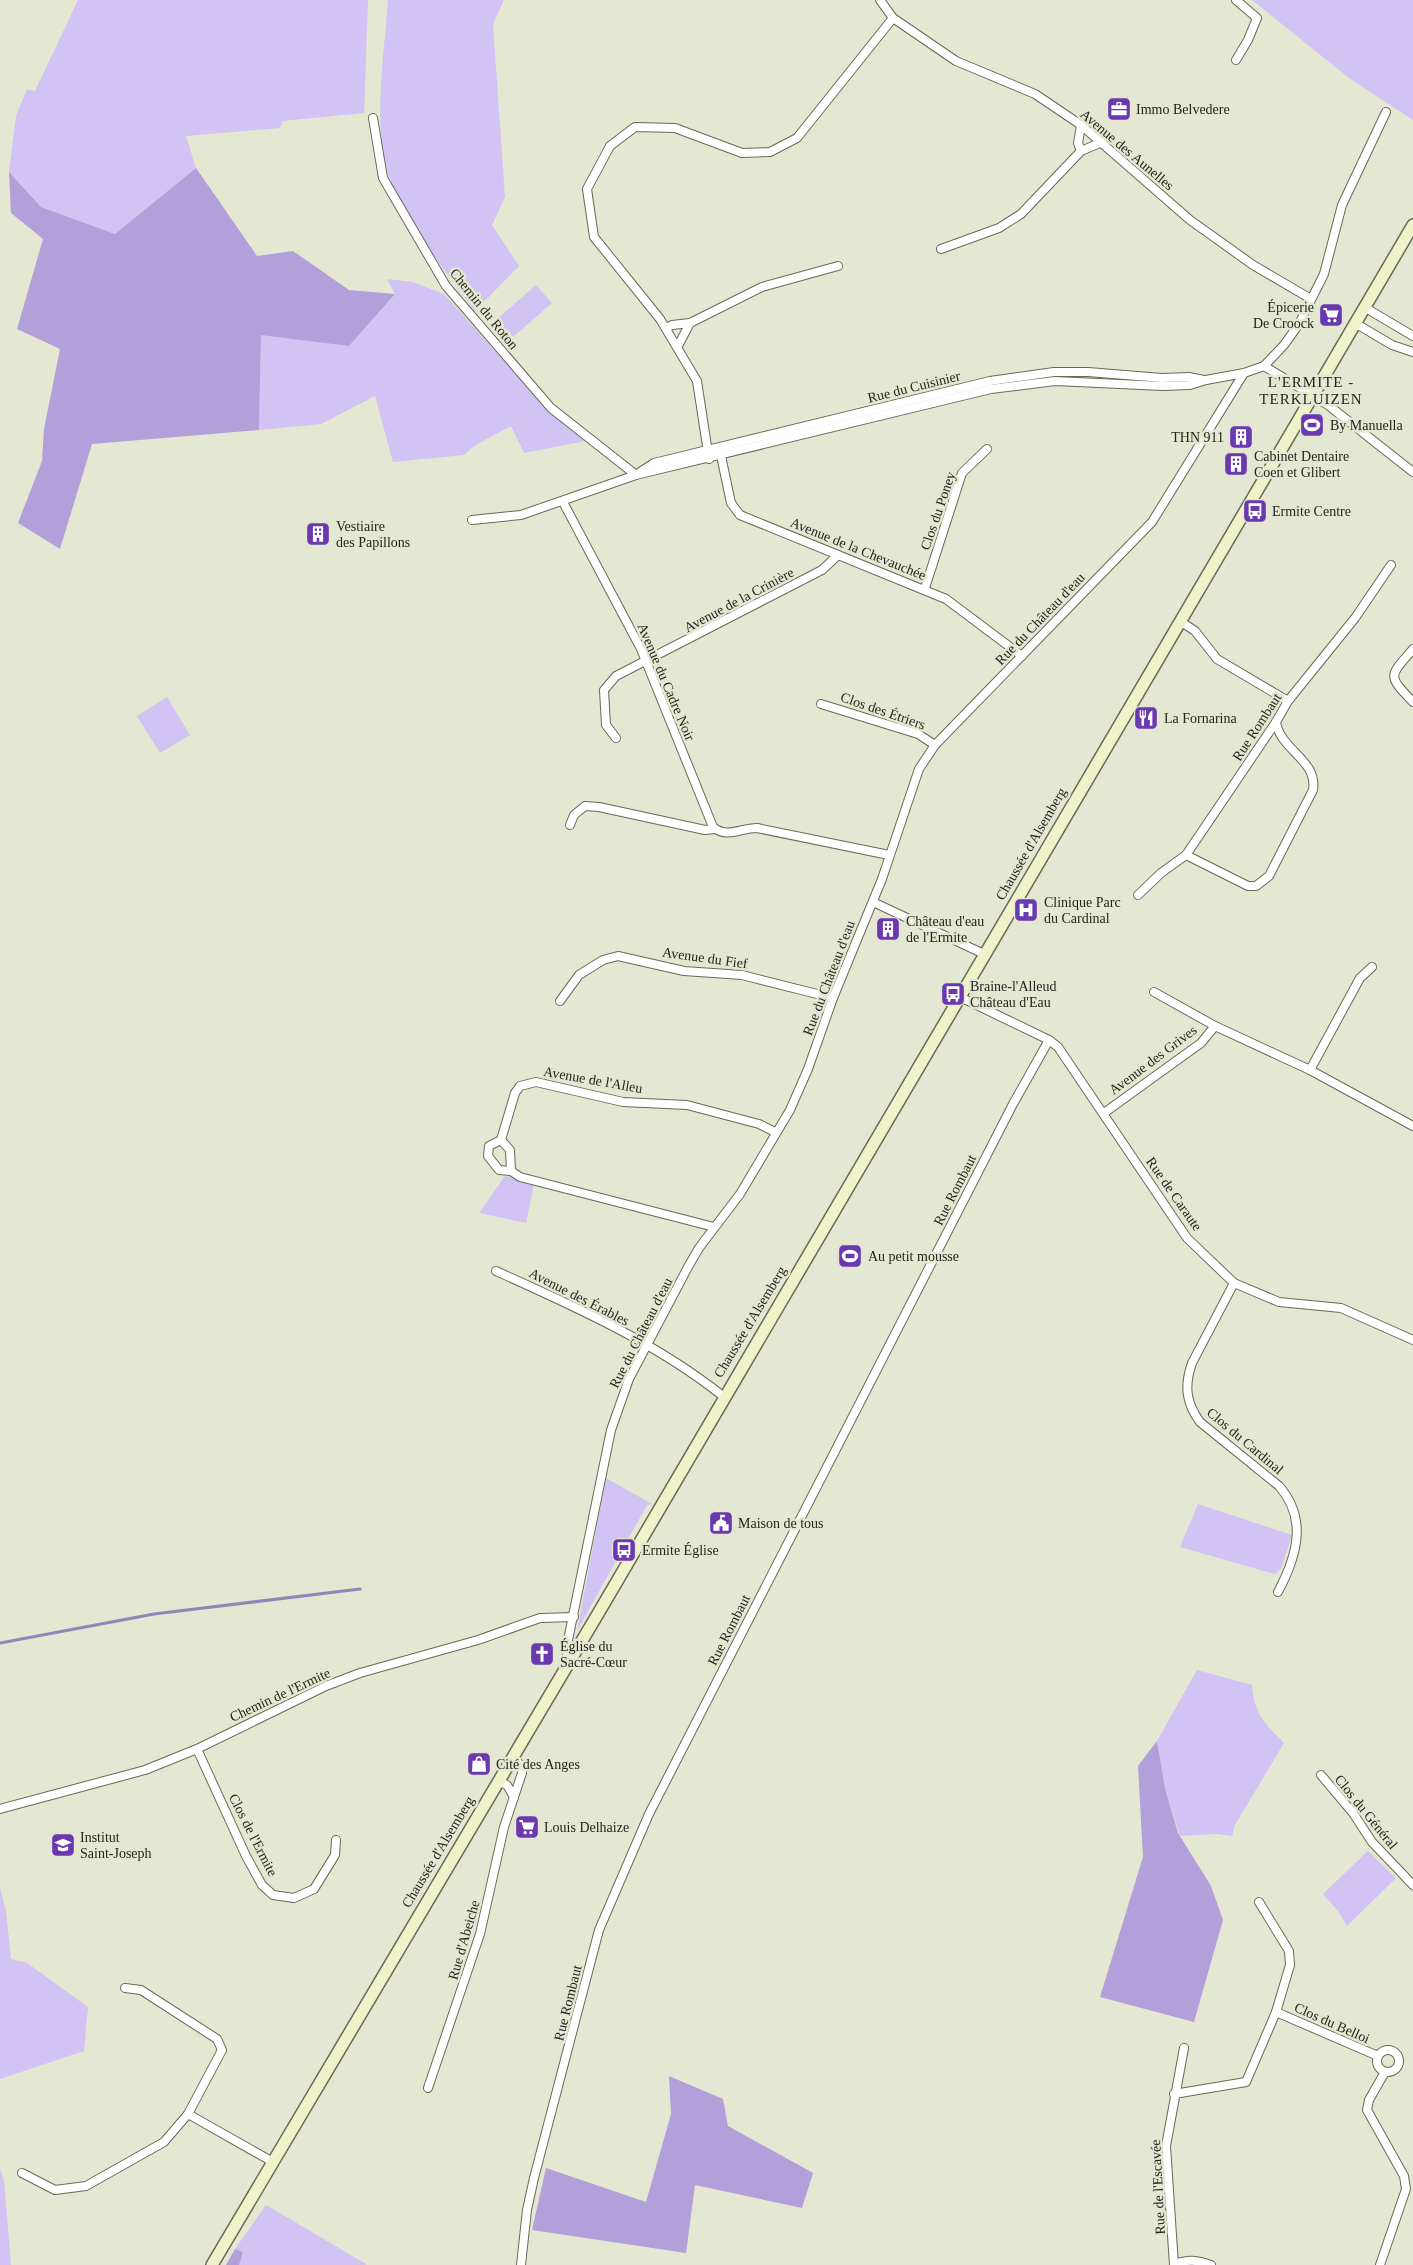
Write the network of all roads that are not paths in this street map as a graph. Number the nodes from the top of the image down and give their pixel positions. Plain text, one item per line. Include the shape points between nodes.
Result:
1 (880, 0) edge
2 (1236, 0) edge
3 (893, 18) junction
4 (1236, 60) dead end
5 (1386, 112) dead end
6 (373, 118) dead end
7 (1081, 125) junction
8 (1102, 142) junction
9 (1081, 151) junction
10 (1413, 225) edge
11 (941, 250) dead end
12 (838, 266) dead end
13 (1312, 299) junction
14 (1364, 307) junction
15 (1355, 322) junction
16 (690, 323) junction
17 (666, 328) junction
18 (1413, 336) edge
19 (678, 346) junction
20 (1413, 352) edge
21 (1264, 366) junction
22 (1244, 373) junction
23 (1206, 380) junction
24 (1314, 394) junction
25 (720, 447) junction
26 (987, 449) dead end
27 (708, 450) junction
28 (721, 456) junction
29 (709, 459) junction
30 (1413, 472) edge
31 (636, 475) junction
32 (563, 502) junction
33 (472, 520) dead end
34 (838, 555) junction
35 (1391, 565) dead end
36 (925, 588) junction
37 (1180, 621) junction
38 (1413, 650) edge
39 (1022, 656) junction
40 (647, 662) junction
41 (1288, 700) junction
42 (1413, 702) edge
43 (822, 704) dead end
44 (1276, 722) junction
45 (616, 738) dead end
46 (935, 745) junction
47 (570, 825) dead end
48 (715, 829) junction
49 (889, 855) junction
50 (1186, 855) junction
51 (1138, 895) dead end
52 (872, 902) junction
53 (984, 954) junction
54 (1372, 967) dead end
55 (1154, 992) dead end
56 (960, 997) junction
57 (833, 998) junction
58 (560, 1001) dead end
59 (1215, 1026) junction
60 (1049, 1040) junction
61 (1310, 1070) junction
62 (1104, 1113) junction
63 (1413, 1126) edge
64 (775, 1132) junction
65 (501, 1140) junction
66 (511, 1171) junction
67 (714, 1227) junction
68 (496, 1271) dead end
69 (1234, 1283) junction
70 (1413, 1340) edge
71 (646, 1345) junction
72 (724, 1397) junction
73 (1278, 1592) dead end
74 (574, 1617) junction
75 (570, 1661) junction
76 (198, 1749) junction
77 (513, 1756) junction
78 (1321, 1775) dead end
79 (498, 1781) junction
80 (514, 1797) junction
81 (0, 1809) edge
82 (336, 1840) dead end
83 (1413, 1885) edge
84 (1258, 1902) dead end
85 (125, 1988) dead end
86 (1276, 2012) junction
87 (1184, 2048) dead end
88 (1378, 2056) junction
89 (1385, 2072) junction
90 (428, 2088) dead end
91 (1174, 2094) junction
92 (188, 2114) junction
93 (273, 2162) junction
94 (22, 2173) dead end
95 (212, 2265) edge
96 (521, 2265) edge
97 (1174, 2265) edge
98 (1211, 2265) edge
99 (1380, 2265) edge

1 - 3 street, Avenue des Aunelles
2 - 4 street via 1257,18
3 - 7 street, Avenue des Aunelles via 956,61 1035,94
3 - 17 street via 797,138 770,152 742,153 675,128 651,127 635,127 610,146 587,190 594,237
5 - 13 street via 1342,205 1324,274
6 - 31 street, Chemin du Roton via 383,178 446,286 551,408
7 - 8 street, Avenue des Aunelles
7 - 9 street via 1078,143
8 - 9 street
8 - 13 street, Avenue des Aunelles via 1190,220 1253,265
9 - 11 street via 1021,214 999,228
10 - 14 main road, Chaussée d'Alsemberg
12 - 16 street via 762,286
13 - 21 street via 1284,345
14 - 15 main road, Chaussée d'Alsemberg
14 - 18 street
15 - 20 street via 1392,345
15 - 24 main road, Chaussée d'Alsemberg
16 - 17 street
16 - 19 street
17 - 19 street
19 - 27 street via 697,380
21 - 22 street, Rue du Cuisinier
21 - 24 street
22 - 23 street, Rue du Cuisinier
22 - 39 street, Rue du Château d'eau via 1152,522
23 - 25 street, Rue du Cuisinier via 1054,372 990,381
23 - 28 street, Rue du Cuisinier via 1190,385 1162,386 1055,381 990,389
24 - 30 street
24 - 37 main road, Chaussée d'Alsemberg
25 - 27 street, Rue du Cuisinier
25 - 28 street, Avenue de la Chevauchée
26 - 36 street, Clos du Poney via 962,473
27 - 29 street
27 - 31 street, Rue du Cuisinier via 654,463
28 - 29 street, Rue du Cuisinier
28 - 34 street, Avenue de la Chevauchée via 731,503 740,515
29 - 31 street, Rue du Cuisinier
31 - 32 street, Rue du Cuisinier
32 - 33 street, Rue du Cuisinier via 521,515
32 - 40 street, Avenue du Cadre Noir
34 - 36 street, Avenue de la Chevauchée
34 - 40 street, Avenue de la Crinière via 822,570
35 - 41 street, Rue Rombaut via 1355,618
36 - 39 street, Avenue de la Chevauchée via 946,599
37 - 41 street via 1195,631 1217,659
37 - 53 main road, Chaussée d'Alsemberg
38 - 42 street via 1393,676
39 - 46 street, Rue du Château d'eau
40 - 45 street, Avenue de la Crinière via 616,676 604,690 606,725
40 - 48 street, Avenue du Cadre Noir via 709,823
41 - 44 street, Rue Rombaut
43 - 46 street, Clos des Étriers via 918,734
44 - 50 street, Rue Rombaut
44 - 50 street via 1278,733 1307,765 1314,782 1313,790 1269,876 1256,886 1248,886
46 - 49 street, Rue du Château d'eau via 919,769
47 - 48 street via 574,815 585,806 705,830
48 - 49 street via 730,834 757,828
49 - 52 street, Rue du Château d'eau
50 - 51 street, Rue Rombaut
52 - 53 street
52 - 57 street, Rue du Château d'eau
53 - 56 main road, Chaussée d'Alsemberg
54 - 61 street via 1360,978
55 - 59 street, Avenue des Grives
56 - 60 street, Rue de Caraute
56 - 72 main road, Chaussée d'Alsemberg
57 - 58 street, Avenue du Fief via 742,975 684,970 618,956 603,960 579,975
57 - 64 street, Rue du Château d'eau via 808,1069 790,1110
59 - 61 street, Avenue des Grives
59 - 62 street, Avenue des Grives via 1202,1043
60 - 62 street, Rue de Caraute via 1058,1047
60 - 96 street, Rue Rombaut via 1013,1104 649,1814 599,1930 534,2178
61 - 63 street, Avenue des Grives
62 - 69 street, Rue de Caraute via 1187,1238
64 - 65 street, Avenue de l'Alleu via 759,1124 688,1105 623,1102 536,1082 520,1086 515,1093
64 - 67 street, Rue du Château d'eau via 740,1194
65 - 66 street via 510,1150
65 - 66 street, Avenue de l'Alleu via 489,1146 488,1156 498,1170
66 - 67 street, Avenue de l'Alleu via 520,1177
67 - 71 street, Rue du Château d'eau via 692,1260
68 - 71 street, Avenue des Érables
69 - 70 street, Rue de Caraute via 1280,1302 1341,1308
69 - 73 street, Clos du Cardinal via 1192,1363 1187,1396 1200,1422 1279,1486 1293,1504 1298,1528
71 - 72 street, Avenue des Érables
71 - 74 street, Rue du Château d'eau via 619,1404 612,1430
72 - 75 main road, Chaussée d'Alsemberg
74 - 75 street, Rue du Château d'eau via 566,1654
74 - 76 street, Chemin de l'Ermite via 540,1618 478,1640 360,1674 326,1686
75 - 77 main road, Chaussée d'Alsemberg
76 - 81 street, Chemin de l'Ermite via 146,1770
76 - 82 street, Clos de l'Ermite via 246,1856 262,1885 273,1895 294,1898 314,1889 335,1855
77 - 79 main road, Chaussée d'Alsemberg
77 - 80 street, Rue d'Abeiche via 522,1768
78 - 83 street, Clos du Général via 1372,1842
79 - 80 street via 507,1784
79 - 93 main road, Chaussée d'Alsemberg
80 - 90 street, Rue d'Abeiche via 480,1934
84 - 86 street, Clos du Belloi via 1288,1950 1290,1965
85 - 92 street via 141,1990 217,2039 222,2050
86 - 88 street, Clos du Belloi
86 - 91 street, Clos du Belloi via 1246,2082
87 - 91 street, Rue de l'Escavée
88 - 89 street via 1378,2066
88 - 89 street via 1387,2049 1398,2054 1400,2062 1396,2069
89 - 99 street via 1367,2110 1404,2176 1406,2189
91 - 97 street, Rue de l'Escavée via 1166,2146
92 - 93 street
92 - 94 street via 164,2142 86,2186 55,2190
93 - 95 main road, Chaussée d'Alsemberg
97 - 98 street via 1186,2260 1200,2260

